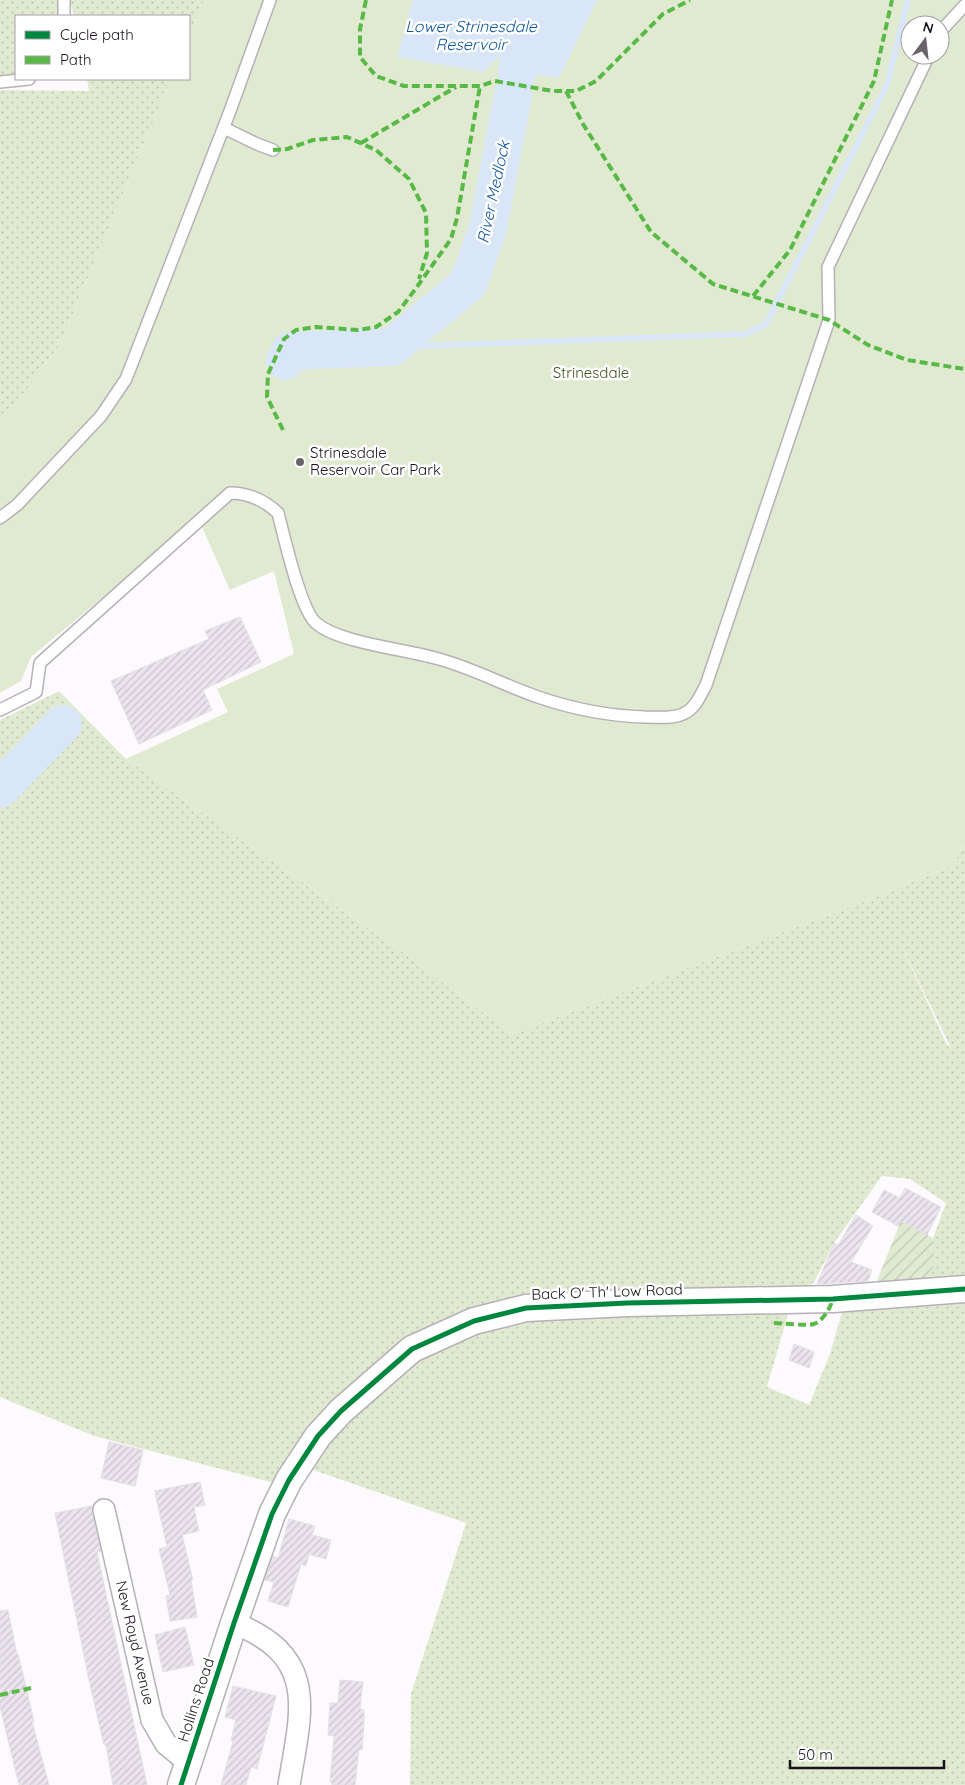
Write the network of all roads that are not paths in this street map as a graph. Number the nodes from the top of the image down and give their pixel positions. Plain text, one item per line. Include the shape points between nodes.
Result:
1 (64, 0) edge
2 (270, 0) edge
3 (965, 5) edge
4 (64, 15) edge
5 (950, 21) edge
6 (924, 65) edge
7 (20, 80) edge
8 (0, 82) edge
9 (224, 128) junction
10 (274, 150) dead end
11 (0, 518) edge
12 (0, 710) edge
13 (965, 1289) edge
14 (104, 1510) dead end
15 (234, 1623) junction
16 (185, 1774) edge
17 (289, 1785) edge

1 - 4 lane
2 - 9 lane
3 - 5 lane
6 - 12 lane via 828,267 829,320 706,685 690,709 668,717 625,717 582,710 537,697 436,658 331,632 315,622 304,605 278,513 267,502 244,493 230,493 40,663 36,692
7 - 8 lane
9 - 10 lane
9 - 11 lane via 126,379 101,416 17,505
13 - 15 street, Back O' Th' Low Road via 833,1299 627,1302 526,1308 474,1321 412,1349 364,1390 318,1436 289,1480 272,1514
14 - 16 street, New Royd Avenue via 152,1720
15 - 16 street, Hollins Road
15 - 17 street via 271,1642 287,1659 299,1687 301,1708

